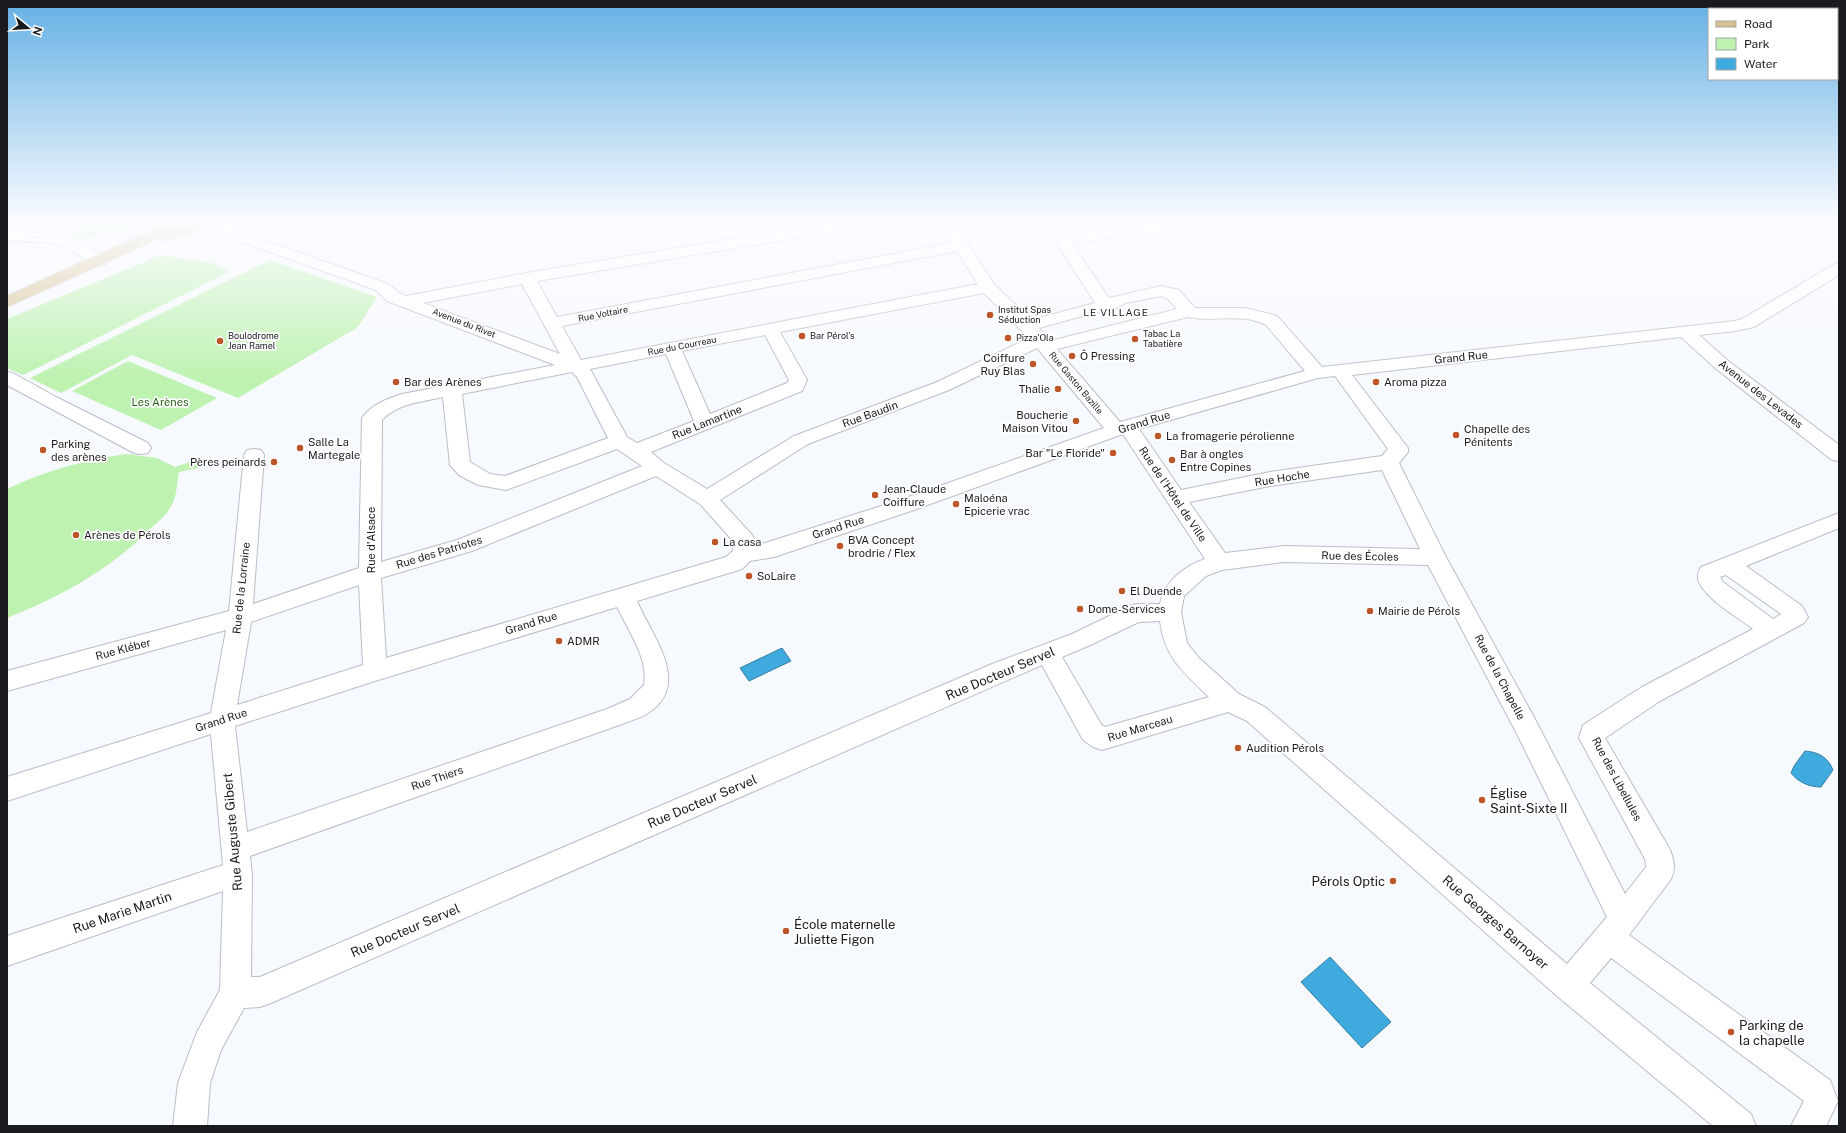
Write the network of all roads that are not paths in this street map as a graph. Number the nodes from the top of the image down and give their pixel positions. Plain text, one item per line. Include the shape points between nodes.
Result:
1 (66, 276) edge
2 (351, 276) edge
3 (538, 276) edge
4 (802, 276) edge
5 (981, 276) edge
6 (1086, 276) edge
7 (1826, 276) edge
8 (527, 278) junction
9 (988, 287) junction
10 (406, 301) junction
11 (7, 302) edge
12 (1106, 306) junction
13 (1188, 311) junction
14 (552, 323) junction
15 (770, 329) junction
16 (1685, 332) junction
17 (1038, 338) junction
18 (672, 348) junction
19 (575, 366) junction
20 (1339, 370) junction
21 (1317, 374) junction
22 (7, 377) edge
23 (452, 390) junction
24 (378, 410) joint
25 (704, 422) junction
26 (1121, 428) junction
27 (619, 442) junction
28 (141, 448) dead end
29 (636, 451) junction
30 (254, 455) dead end
31 (1839, 455) edge
32 (1388, 462) junction
33 (656, 468) junction
34 (1176, 498) junction
35 (707, 499) junction
36 (1839, 520) edge
37 (744, 554) junction
38 (1435, 557) junction
39 (1219, 562) junction
40 (370, 573) junction
41 (623, 595) junction
42 (1170, 612) junction
43 (240, 617) junction
44 (1048, 653) junction
45 (375, 671) junction
46 (7, 681) edge
47 (1230, 701) junction
48 (222, 720) junction
49 (7, 789) edge
50 (236, 862) junction
51 (1616, 929) junction
52 (7, 951) edge
53 (1568, 985) junction
54 (234, 993) junction
55 (1815, 1114) edge
56 (190, 1126) edge
57 (1739, 1126) edge

1 - 11 main road
2 - 10 street, Avenue du Rivet via 382,287 393,297
3 - 8 street
4 - 14 street, Rue Voltaire
5 - 9 street, Rue Gaston Bazille
6 - 12 street
7 - 16 street, Grand Rue via 1748,323
8 - 10 street
8 - 14 street
9 - 15 street, Rue du Courreau
9 - 17 street, Rue Gaston Bazille
10 - 19 street, Avenue du Rivet
12 - 13 street via 1121,299 1161,291 1172,294
12 - 17 street via 1088,309
13 - 17 street
13 - 21 street via 1200,314 1245,313 1262,316 1272,321
14 - 19 street
15 - 18 street, Rue du Courreau
15 - 25 street, Rue Lamartine via 798,380 795,387
16 - 20 street, Grand Rue
16 - 31 street, Avenue des Levades via 1721,364
17 - 26 street, Rue Gaston Bazille
17 - 35 street, Rue Baudin via 944,386 801,440
18 - 19 street, Rue du Courreau
18 - 25 street
19 - 23 street, Rue du Courreau
19 - 27 street via 585,374
20 - 21 street, Grand Rue
20 - 32 street via 1398,448 1398,452
21 - 26 street, Grand Rue
22 - 28 street
23 - 24 street, Rue du Courreau via 392,404
23 - 27 street via 460,464 485,480 506,484
24 - 40 street, Rue d'Alsace via 372,418
25 - 29 street, Rue Lamartine
26 - 34 street, Rue de l'Hôtel de Ville
26 - 37 street, Grand Rue via 904,506 766,551
27 - 29 street
29 - 33 street
30 - 43 street, Rue de la Lorraine
32 - 34 street, Rue Hoche via 1270,479
32 - 38 street, Rue de la Chapelle
33 - 35 street
33 - 40 street, Rue des Patriotes via 464,546
34 - 39 street, Rue de l'Hôtel de Ville
35 - 37 street via 744,541
36 - 51 street, Rue des Libellules via 1728,565 1794,612 1796,617 1651,694 1592,733 1592,738 1659,857 1661,870
37 - 41 street, Grand Rue via 734,563
38 - 39 street, Rue des Écoles via 1284,554
38 - 51 street, Rue de la Chapelle via 1496,670
39 - 42 street, Rue des Écoles via 1198,570 1173,593
40 - 43 street, Rue des Patriotes
40 - 45 street, Rue d'Alsace
41 - 45 street, Grand Rue
41 - 50 street, Rue Thiers via 657,667 658,684 650,696 638,706
42 - 44 street, Rue Docteur Servel via 1136,613
42 - 47 street, Rue Georges Barnoyer via 1173,636 1190,651 1191,665
43 - 46 street, Rue Kléber
43 - 48 street, Rue de la Lorraine
44 - 47 street, Rue Marceau via 1092,732 1102,739
44 - 54 street, Rue Docteur Servel via 260,992
45 - 48 street, Grand Rue
47 - 53 street, Rue Georges Barnoyer via 1256,714
48 - 49 street, Grand Rue
48 - 50 street, Rue Auguste Gibert
50 - 52 street, Rue Marie Martin via 218,879
50 - 54 street, Rue Auguste Gibert
51 - 53 street
51 - 55 street via 1818,1092
53 - 57 street, Rue Georges Barnoyer
54 - 56 street via 208,1043 194,1083

